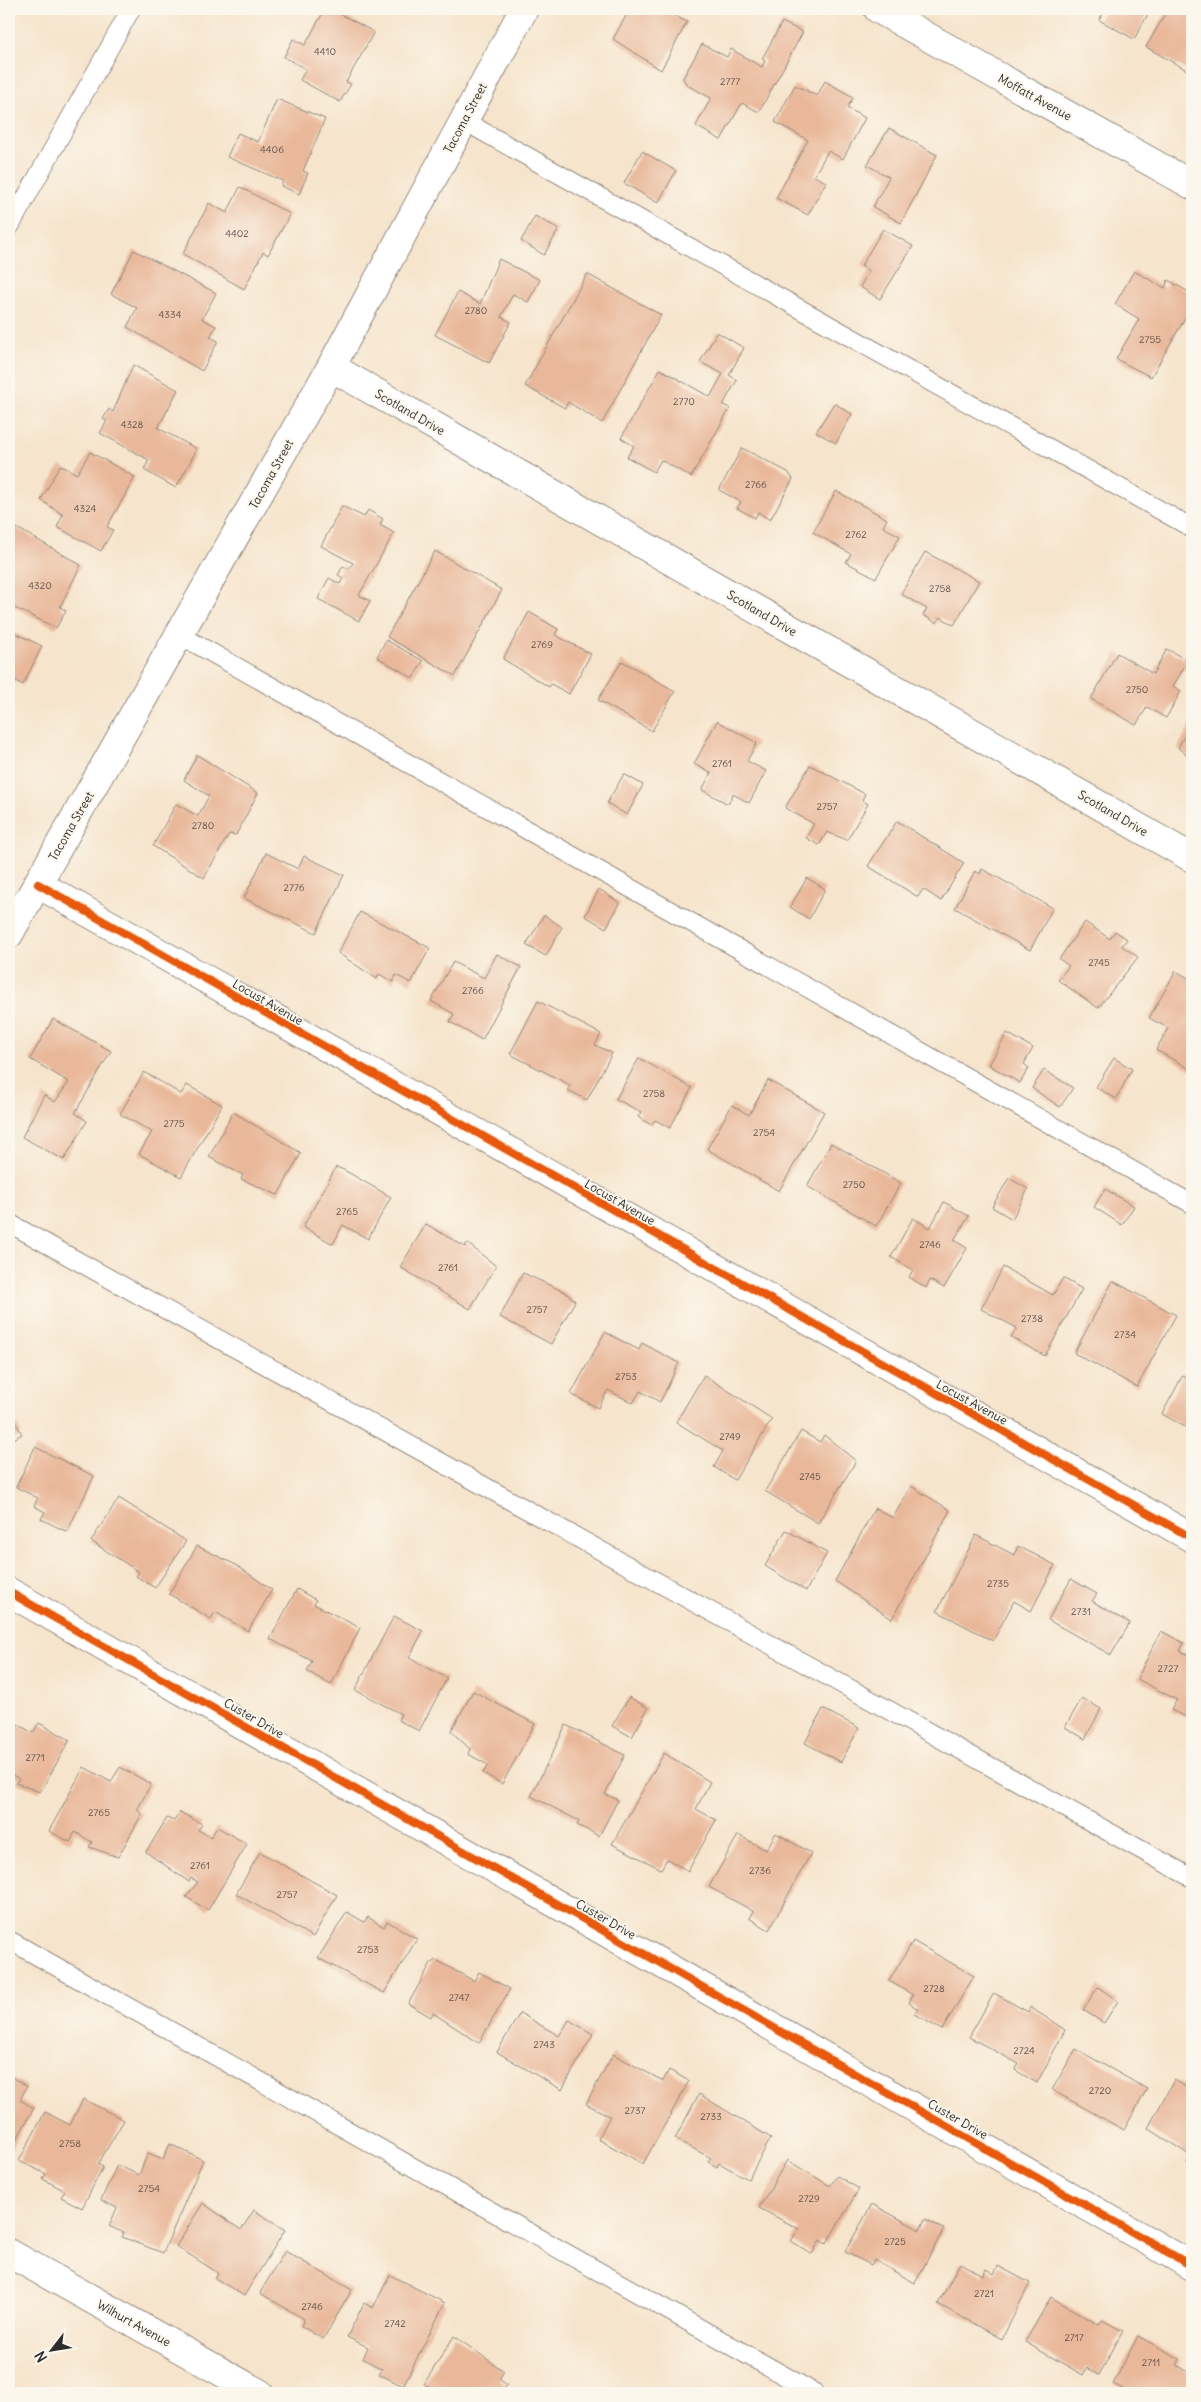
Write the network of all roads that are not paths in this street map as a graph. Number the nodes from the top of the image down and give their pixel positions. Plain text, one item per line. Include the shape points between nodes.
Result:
1 (131, 9) edge
2 (524, 9) edge
3 (878, 9) edge
4 (464, 121) junction
5 (1192, 185) edge
6 (9, 228) edge
7 (331, 367) junction
8 (1192, 528) edge
9 (180, 635) junction
10 (1192, 858) edge
11 (38, 884) junction
12 (9, 934) edge
13 (1192, 1204) edge
14 (9, 1223) edge
15 (1192, 1538) edge
16 (9, 1592) edge
17 (1192, 1878) edge
18 (9, 1940) edge
19 (9, 2253) edge
20 (1192, 2266) edge
21 (259, 2393) edge
22 (815, 2393) edge

1 - 6 lane
2 - 4 street, Tacoma Street
3 - 5 street, Moffatt Avenue
4 - 7 street, Tacoma Street
4 - 8 lane
7 - 9 street, Tacoma Street
7 - 10 street, Scotland Drive
9 - 11 street, Tacoma Street
9 - 13 lane
11 - 12 street, Tacoma Street
11 - 15 street, Locust Avenue
14 - 17 lane
16 - 20 street, Custer Drive
18 - 22 lane
19 - 21 street, Wilhurt Avenue

